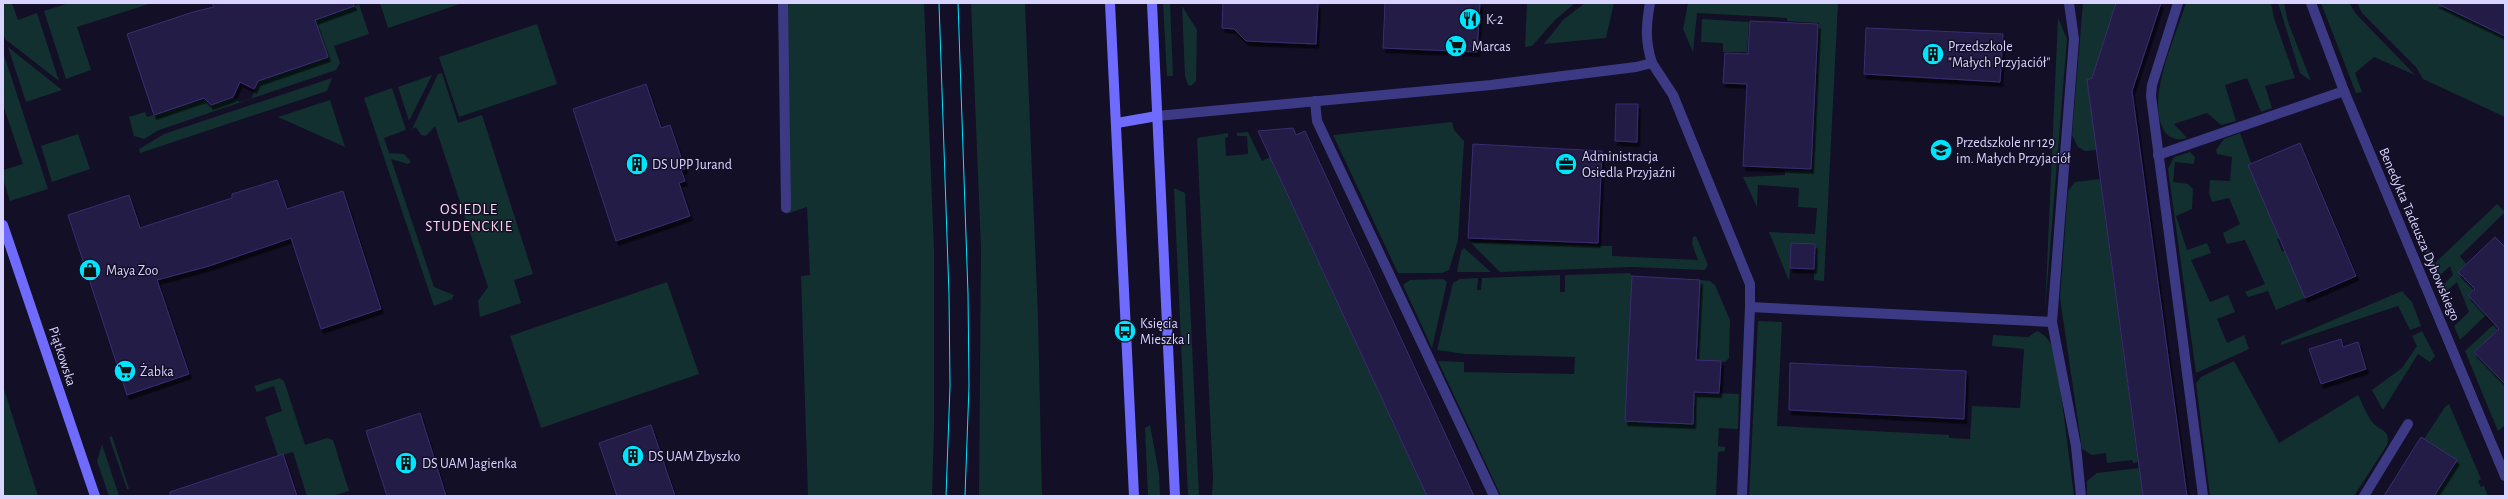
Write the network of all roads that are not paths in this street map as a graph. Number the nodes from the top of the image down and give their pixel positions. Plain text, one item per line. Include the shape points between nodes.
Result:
1 (783, 3) edge
2 (1110, 3) edge
3 (1152, 3) edge
4 (1650, 3) edge
5 (2069, 3) edge
6 (2178, 3) edge
7 (2311, 3) edge
8 (1652, 63) junction
9 (2344, 91) junction
10 (1315, 101) junction
11 (1157, 116) junction
12 (1117, 123) junction
13 (2158, 155) junction
14 (786, 208) dead end
15 (3, 225) edge
16 (1750, 307) junction
17 (2052, 322) junction
18 (2408, 424) dead end
19 (2505, 476) edge
20 (95, 496) edge
21 (1134, 496) edge
22 (1175, 496) edge
23 (1494, 496) edge
24 (1742, 496) edge
25 (2081, 496) edge
26 (2203, 496) edge
27 (2364, 496) edge

1 - 14 street
2 - 12 street
3 - 11 street
4 - 8 street via 1646,46
5 - 17 street via 2074,39
6 - 13 street via 2152,85
7 - 9 street, Benedykta Tadeusza Dybowskiego
8 - 10 street via 1584,75
8 - 16 street via 1673,95 1750,284
9 - 13 street
9 - 19 street, Benedykta Tadeusza Dybowskiego
10 - 11 street
10 - 23 street via 1317,121
11 - 12 street
11 - 22 street
12 - 21 street
13 - 26 street
15 - 20 street, Piątkowska
16 - 17 street
16 - 24 street
17 - 25 street via 2076,446
18 - 27 street

